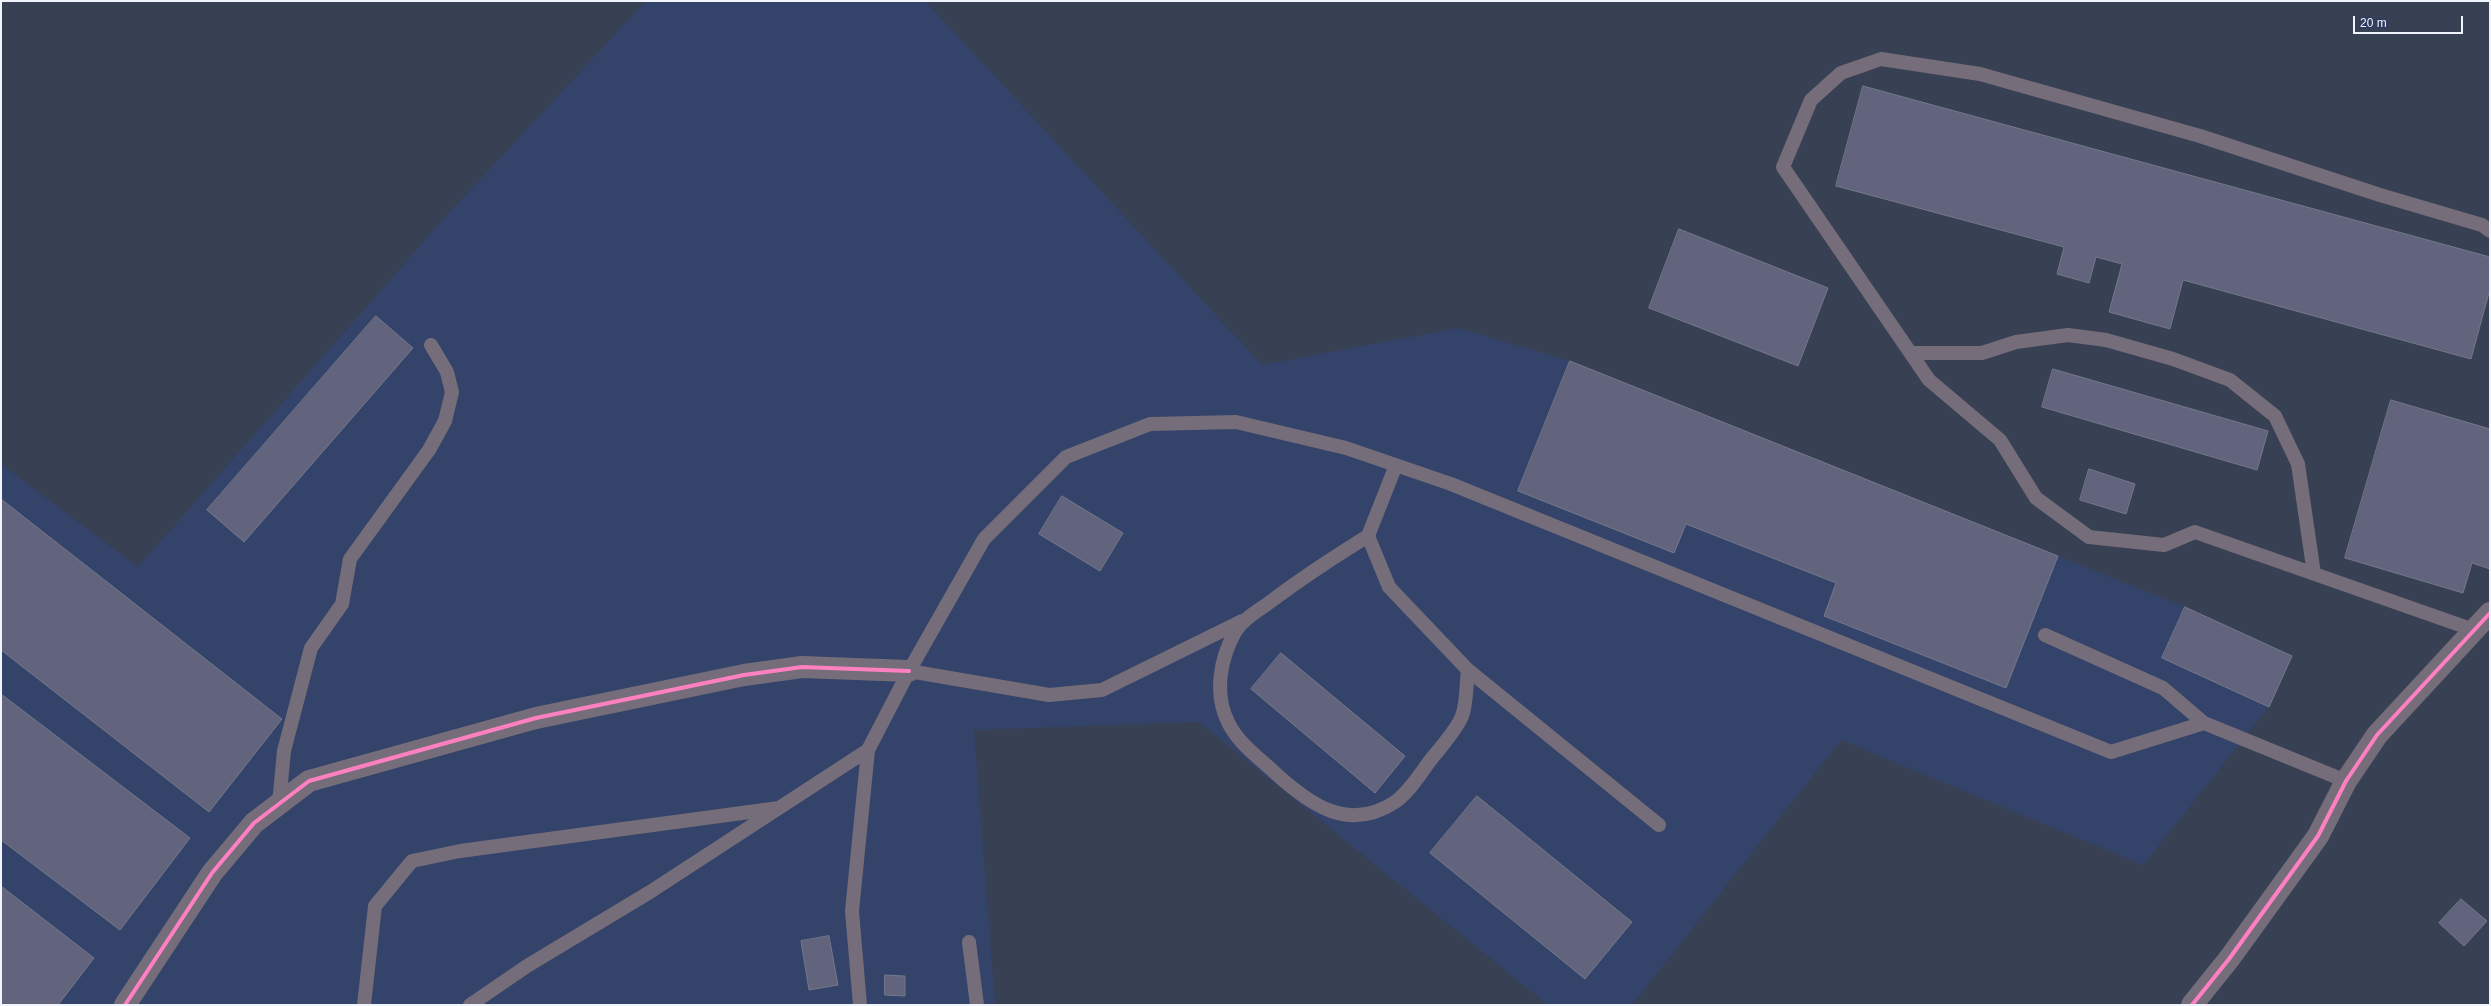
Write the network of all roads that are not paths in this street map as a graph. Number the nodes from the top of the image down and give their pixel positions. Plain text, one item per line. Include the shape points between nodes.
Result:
1 (2490, 231) edge
2 (431, 345) dead end
3 (1911, 353) junction
4 (1396, 466) junction
5 (1368, 536) junction
6 (2314, 574) junction
7 (2490, 613) edge
8 (1246, 619) junction
9 (2474, 630) junction
10 (2045, 635) dead end
11 (1468, 670) junction
12 (909, 671) junction
13 (2204, 723) junction
14 (868, 750) junction
15 (2346, 781) junction
16 (279, 804) junction
17 (779, 808) junction
18 (1659, 825) dead end
19 (969, 942) dead end
20 (125, 1005) edge
21 (364, 1005) edge
22 (470, 1005) edge
23 (860, 1005) edge
24 (976, 1005) edge
25 (2192, 1005) edge

1 - 3 lane via 2482,225 2380,195 2193,134 1980,74 1881,59 1841,73 1811,100 1783,167
2 - 16 lane via 447,372 452,392 445,421 430,450 350,559 342,604 311,648 284,751
3 - 6 lane via 1929,380 2000,440 2036,498 2089,537 2164,545 2195,532
3 - 6 lane via 1982,353 2016,342 2068,335 2106,340 2173,359 2230,380 2275,416 2298,464
4 - 5 lane
4 - 12 lane via 1346,448 1236,422 1150,424 1066,457 984,539
4 - 13 lane via 1451,484 2111,752
5 - 8 lane via 1311,571
5 - 11 lane via 1389,587
6 - 9 lane
7 - 9 street
8 - 11 lane via 1230,644 1221,674 1220,700 1228,723 1241,741 1296,792 1320,808 1340,814 1376,811 1396,802 1418,777 1462,717
8 - 12 lane via 1102,690 1050,695
9 - 15 street via 2377,735
10 - 13 lane via 2164,688
11 - 18 lane
12 - 14 lane
12 - 16 street via 802,667 744,675 536,718 309,781
13 - 15 lane
14 - 17 lane
14 - 23 lane via 852,911
15 - 25 street via 2318,836 2229,959
16 - 20 street via 254,823 212,873
17 - 21 lane via 460,851 412,860 375,906
17 - 22 lane via 650,892 527,966
19 - 24 lane

